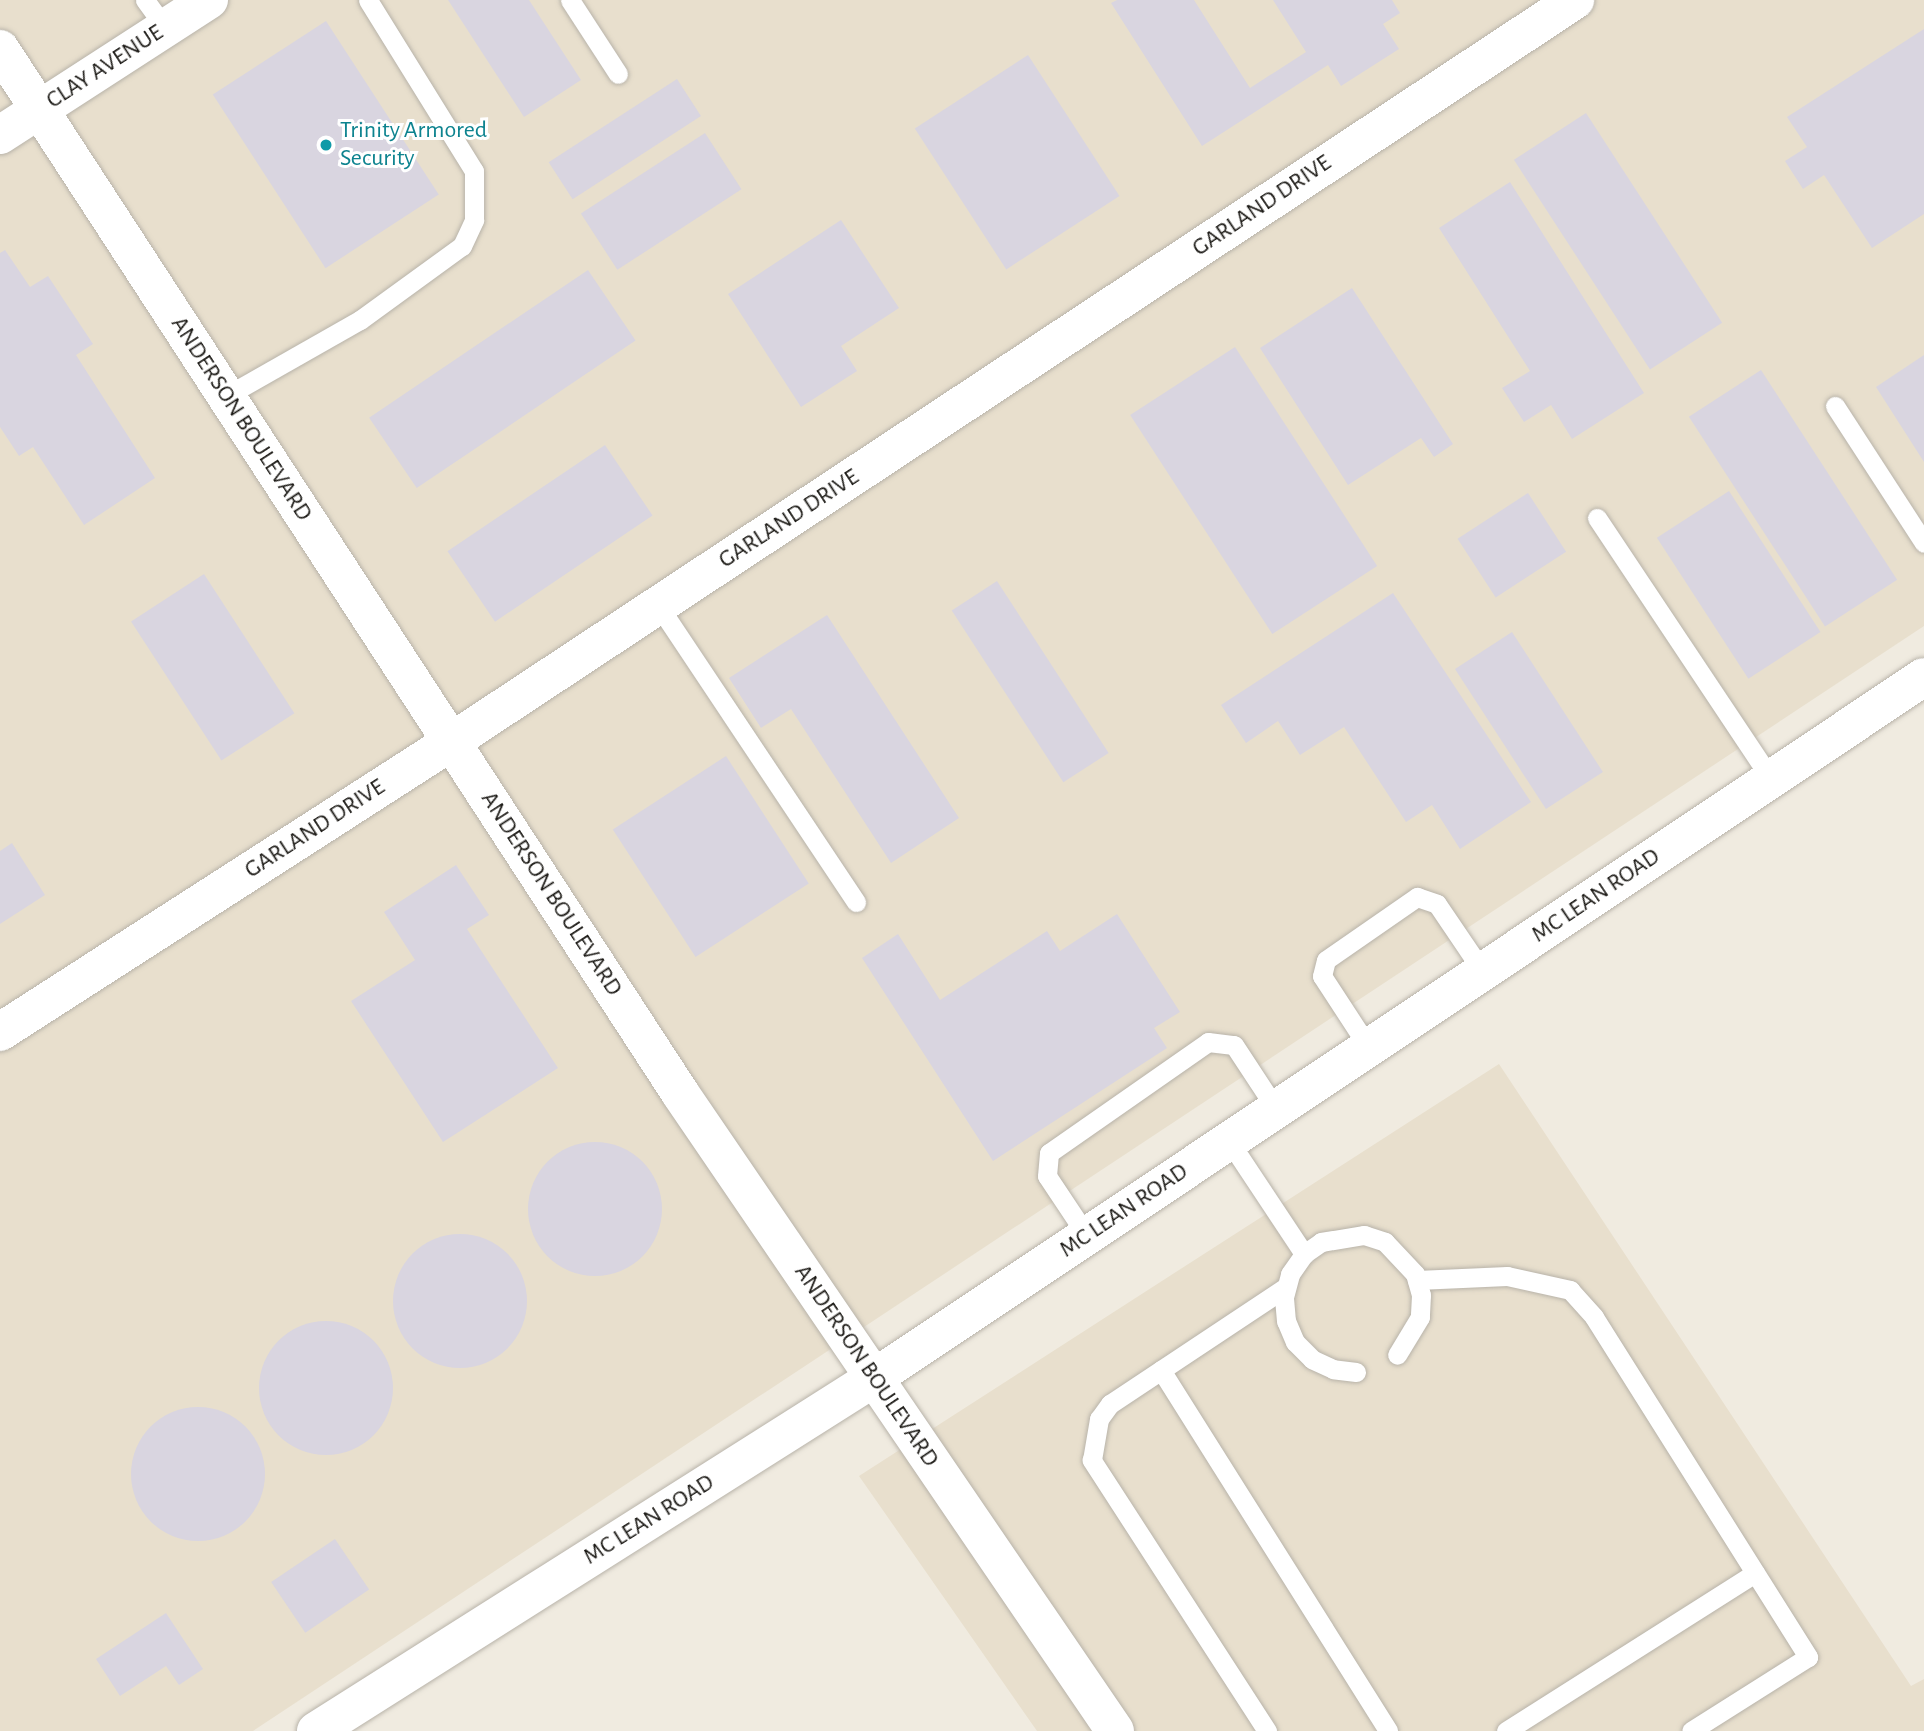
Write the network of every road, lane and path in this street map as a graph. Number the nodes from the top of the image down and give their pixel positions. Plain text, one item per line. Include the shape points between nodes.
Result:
1 (209, 0) edge
2 (368, 0) edge
3 (570, 0) edge
4 (1575, 0) edge
5 (155, 14) edge
6 (0, 49) edge
7 (618, 74) dead end
8 (40, 110) junction
9 (0, 135) edge
10 (226, 396) junction
11 (1835, 406) dead end
12 (1597, 518) dead end
13 (1924, 543) edge
14 (659, 605) junction
15 (1924, 677) edge
16 (451, 742) junction
17 (1771, 779) junction
18 (856, 902) dead end
19 (1483, 972) junction
20 (0, 1032) edge
21 (1369, 1048) junction
22 (1276, 1109) junction
23 (1228, 1141) junction
24 (1087, 1236) junction
25 (1304, 1254) junction
26 (1417, 1280) junction
27 (1286, 1287) junction
28 (1397, 1355) dead end
29 (1161, 1370) junction
30 (1356, 1371) dead end
31 (874, 1378) junction
32 (1755, 1573) junction
33 (316, 1731) edge
34 (1115, 1731) edge
35 (1267, 1731) edge
36 (1388, 1731) edge
37 (1506, 1731) edge
38 (1691, 1731) edge

1 - 5 street, CLAY AVENUE
2 - 10 lane via 474,170 474,220 462,246 360,320
3 - 7 lane
4 - 14 street, GARLAND DRIVE
5 - 8 street, CLAY AVENUE
6 - 8 street, ANDERSON BOULEVARD
8 - 9 street, CLAY AVENUE
8 - 10 street, ANDERSON BOULEVARD
10 - 16 street, ANDERSON BOULEVARD
11 - 13 lane
12 - 17 lane
14 - 16 street, GARLAND DRIVE
14 - 18 lane
15 - 17 street, MC LEAN ROAD
16 - 20 street, GARLAND DRIVE
16 - 31 street, ANDERSON BOULEVARD via 680,1093
17 - 19 street, MC LEAN ROAD
19 - 21 street, MC LEAN ROAD
19 - 21 lane via 1437,904 1417,897 1326,960 1322,976
21 - 22 street, MC LEAN ROAD
22 - 23 street, MC LEAN ROAD
22 - 24 lane via 1234,1045 1208,1042 1049,1153 1047,1176
23 - 24 street, MC LEAN ROAD
23 - 25 lane
24 - 31 street, MC LEAN ROAD
25 - 26 lane via 1321,1242 1364,1235 1403,1255
25 - 27 lane
26 - 28 lane via 1420,1317
26 - 32 lane via 1507,1276 1570,1290 1594,1317
27 - 29 lane
27 - 30 lane via 1286,1321 1295,1342 1312,1359 1333,1369
29 - 35 lane via 1110,1404 1099,1419 1092,1460
29 - 36 lane
31 - 33 street, MC LEAN ROAD
31 - 34 street, ANDERSON BOULEVARD
32 - 37 lane
32 - 38 lane via 1808,1657

